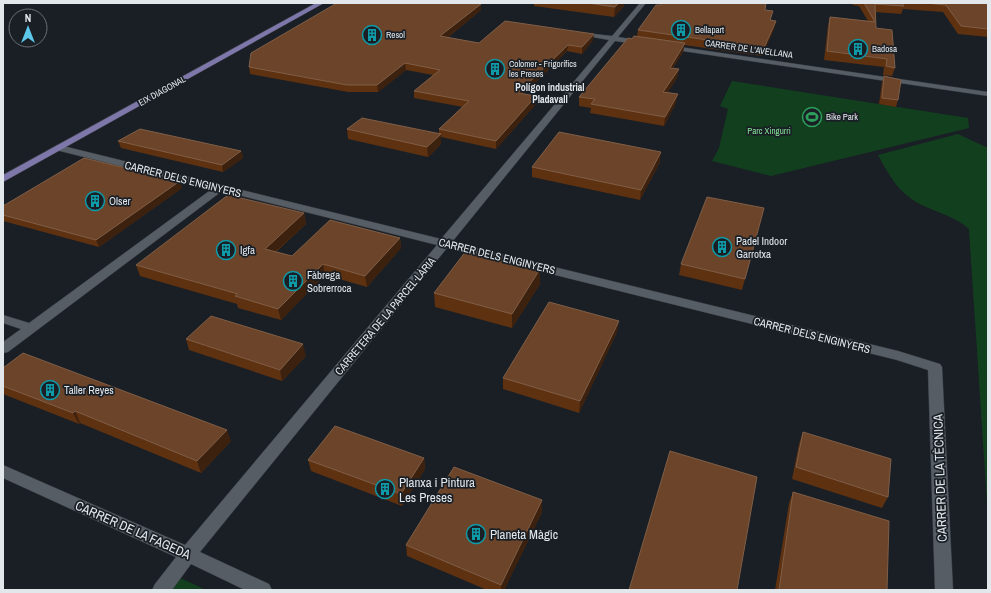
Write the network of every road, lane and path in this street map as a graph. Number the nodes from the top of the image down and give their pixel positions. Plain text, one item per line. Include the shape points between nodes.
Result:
1 (320, 3) edge
2 (643, 3) edge
3 (568, 32) edge
4 (614, 39) junction
5 (988, 94) edge
6 (59, 148) junction
7 (3, 179) edge
8 (220, 188) junction
9 (445, 243) junction
10 (3, 319) edge
11 (30, 328) junction
12 (3, 349) edge
13 (935, 367) joint
14 (3, 471) edge
15 (188, 554) junction
16 (161, 590) edge
17 (263, 590) edge
18 (944, 590) edge

1 - 6 main road, EIX DIAGONAL
2 - 4 street, CARRETERA DE LA PARCEL·LÀRIA
3 - 4 street, CARRER DE L'AVELLANA
4 - 5 street, CARRER DE L'AVELLANA
4 - 9 street, CARRETERA DE LA PARCEL·LÀRIA
6 - 7 main road, EIX DIAGONAL
6 - 8 street, CARRER DELS ENGINYERS
8 - 9 street, CARRER DELS ENGINYERS
8 - 11 street
9 - 13 street, CARRER DELS ENGINYERS
9 - 15 street, CARRETERA DE LA PARCEL·LÀRIA
10 - 11 street
11 - 12 street
13 - 18 street, CARRER DE LA TÈCNICA
14 - 15 street, CARRER DE LA FAGEDA
15 - 16 street, CARRETERA DE LA PARCEL·LÀRIA
15 - 17 street, CARRER DE LA FAGEDA

